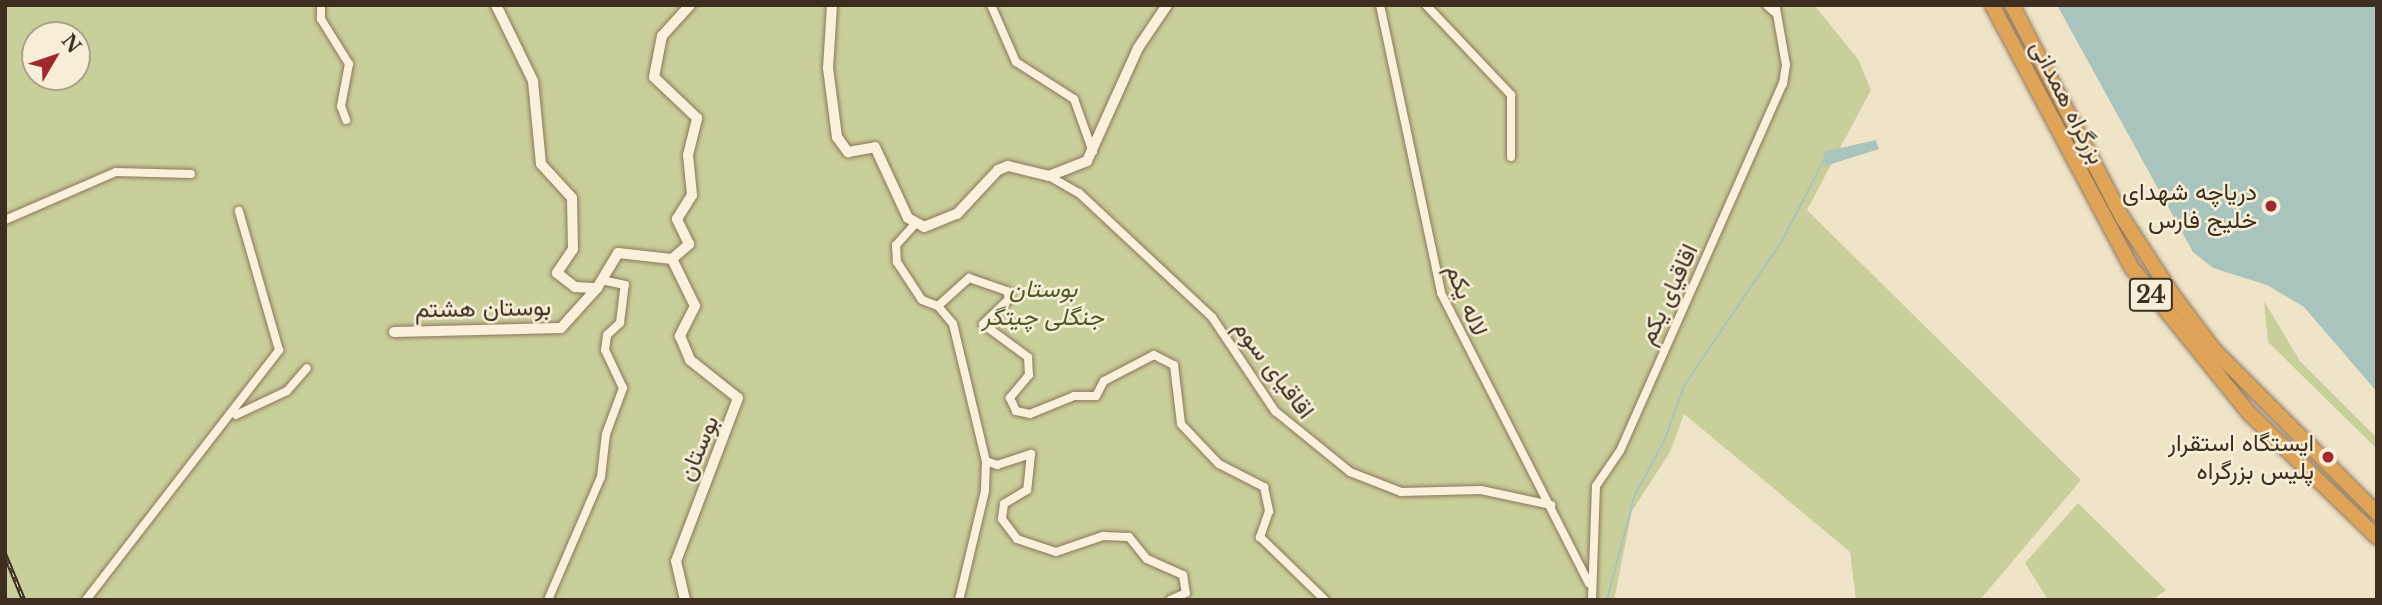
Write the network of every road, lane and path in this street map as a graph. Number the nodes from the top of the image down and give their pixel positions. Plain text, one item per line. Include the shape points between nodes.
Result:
1 (321, 5) edge
2 (496, 5) edge
3 (690, 5) edge
4 (832, 5) edge
5 (991, 5) edge
6 (1167, 5) edge
7 (1380, 5) edge
8 (1426, 5) edge
9 (1992, 5) edge
10 (2012, 5) edge
11 (1773, 7) edge
12 (346, 120) dead end
13 (1094, 153) junction
14 (1511, 158) dead end
15 (191, 174) dead end
16 (1049, 176) junction
17 (239, 211) dead end
18 (5, 221) edge
19 (915, 224) junction
20 (672, 259) junction
21 (599, 284) junction
22 (938, 306) junction
23 (394, 332) dead end
24 (307, 368) dead end
25 (228, 421) junction
26 (986, 461) junction
27 (1551, 505) junction
28 (2377, 513) edge
29 (2377, 537) edge
30 (1589, 584) junction
31 (86, 600) edge
32 (548, 600) edge
33 (685, 600) edge
34 (959, 600) edge
35 (1170, 600) edge
36 (1325, 600) edge
37 (1592, 600) edge

1 - 12 street via 320,19 349,64 341,106
2 - 21 street via 533,81 541,164 572,198 573,249 557,273 575,287
3 - 20 street via 662,36 654,77 697,118 688,155 692,195 677,219 689,244
4 - 19 street via 828,68 837,137 848,152 875,147 885,178
5 - 13 street via 1016,62 1073,99 1082,136
6 - 13 street via 1138,48
7 - 27 street, لاله یکم via 1430,259 1456,329
8 - 14 street via 1511,95
9 - 29 highway, بزرگراه همدانی / 24 via 2132,268 2250,414
10 - 28 highway, بزرگراه همدانی / 24 via 2122,217 2172,295 2214,351
11 - 30 street, اقاقیای یکم via 1786,65 1783,84 1620,451 1596,486
13 - 16 street
15 - 18 street via 116,172
16 - 19 street via 1008,166 945,221
16 - 27 street, اقاقیای سوم via 1079,194 1212,317 1275,411 1350,471 1401,492 1482,490
17 - 25 street via 279,350
19 - 22 street via 896,244 897,262 922,300
20 - 21 street, بوستان هشتم via 618,253
20 - 33 street, بوستان via 695,306 680,336 690,360 738,398 676,561
21 - 23 street, بوستان هشتم via 561,328
21 - 32 street via 625,285 620,323 607,335 605,350 623,388 606,434 601,477
22 - 26 street via 953,324
22 - 36 street via 969,278 1007,291 1009,299 983,324 1028,357 1029,375 1010,398 1022,413 1074,396 1096,396 1104,381 1131,364 1166,358 1177,372 1181,424 1219,464 1264,487 1269,511 1260,537
24 - 25 street via 287,391
25 - 31 street via 157,500
26 - 34 street
26 - 35 street via 997,464 1031,454 1027,490 1004,504 1002,519 1017,539 1056,552 1103,536 1129,537 1147,559 1184,575 1186,593
27 - 30 street, لاله یکم
30 - 37 street, اقاقیای یکم

